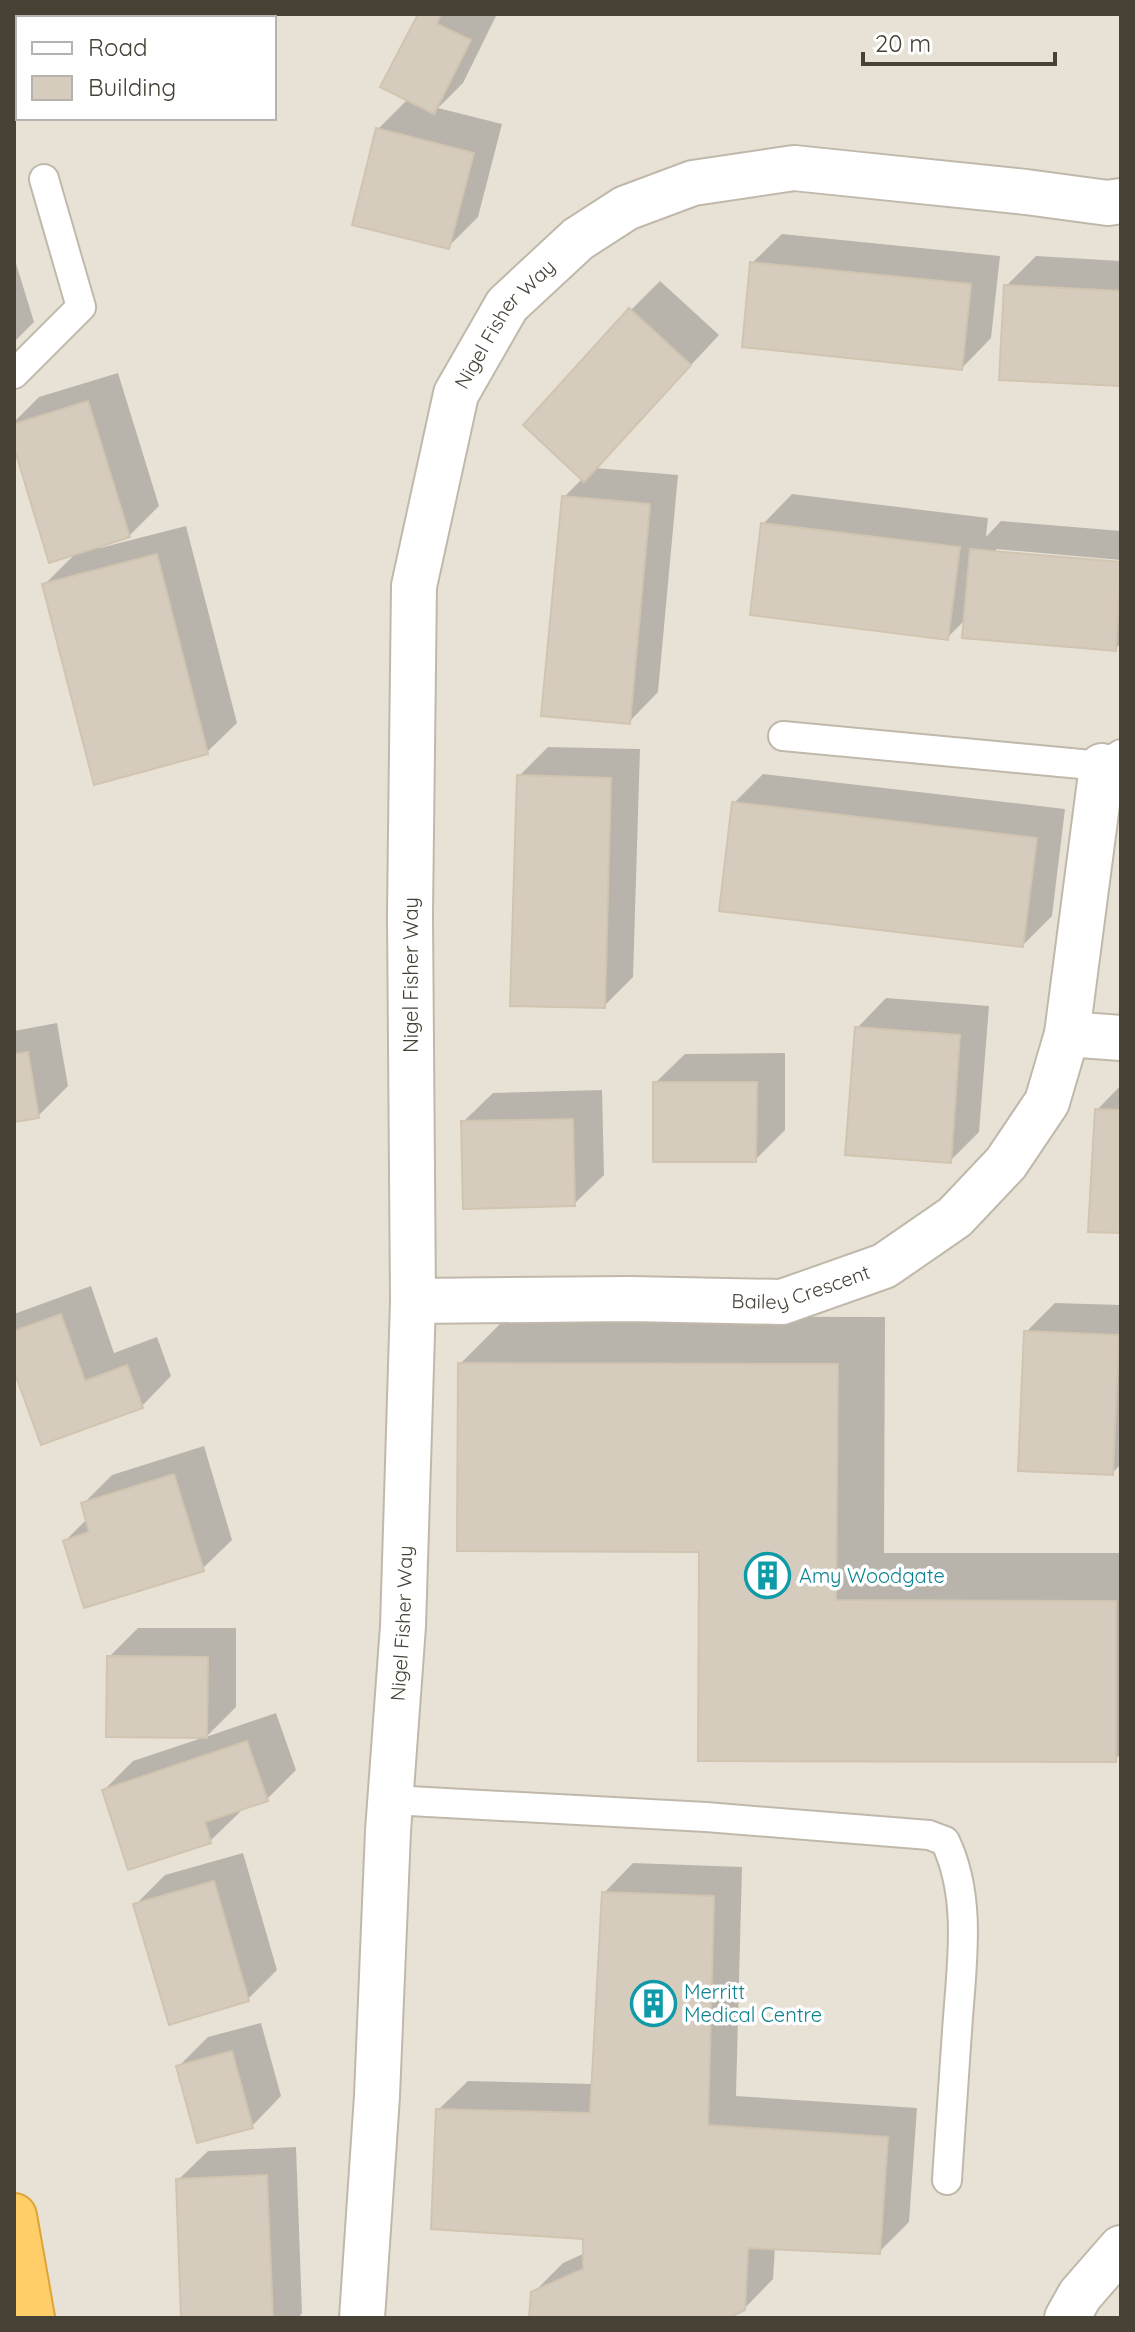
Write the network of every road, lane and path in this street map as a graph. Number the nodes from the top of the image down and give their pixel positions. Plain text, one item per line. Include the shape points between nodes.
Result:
1 (44, 179) dead end
2 (1121, 201) edge
3 (14, 374) edge
4 (783, 736) dead end
5 (1112, 760) edge
6 (1067, 1034) junction
7 (1121, 1038) edge
8 (413, 1301) junction
9 (391, 1800) junction
10 (947, 2180) dead end
11 (14, 2216) edge
12 (1121, 2248) edge
13 (32, 2318) edge
14 (362, 2318) edge
15 (1067, 2318) edge

1 - 3 lane via 81,307
2 - 8 street, Nigel Fisher Way via 794,168 693,183 613,215 578,239 507,305 456,394 414,586
4 - 5 lane
5 - 6 street, Bailey Crescent
6 - 7 street
6 - 8 street, Bailey Crescent via 1047,1102 1006,1163 955,1217 884,1266 782,1302
8 - 9 street, Nigel Fisher Way via 403,1626
9 - 10 lane via 706,1817 929,1835 945,1841 962,1901
9 - 14 street, Nigel Fisher Way
11 - 13 highway
12 - 15 street

